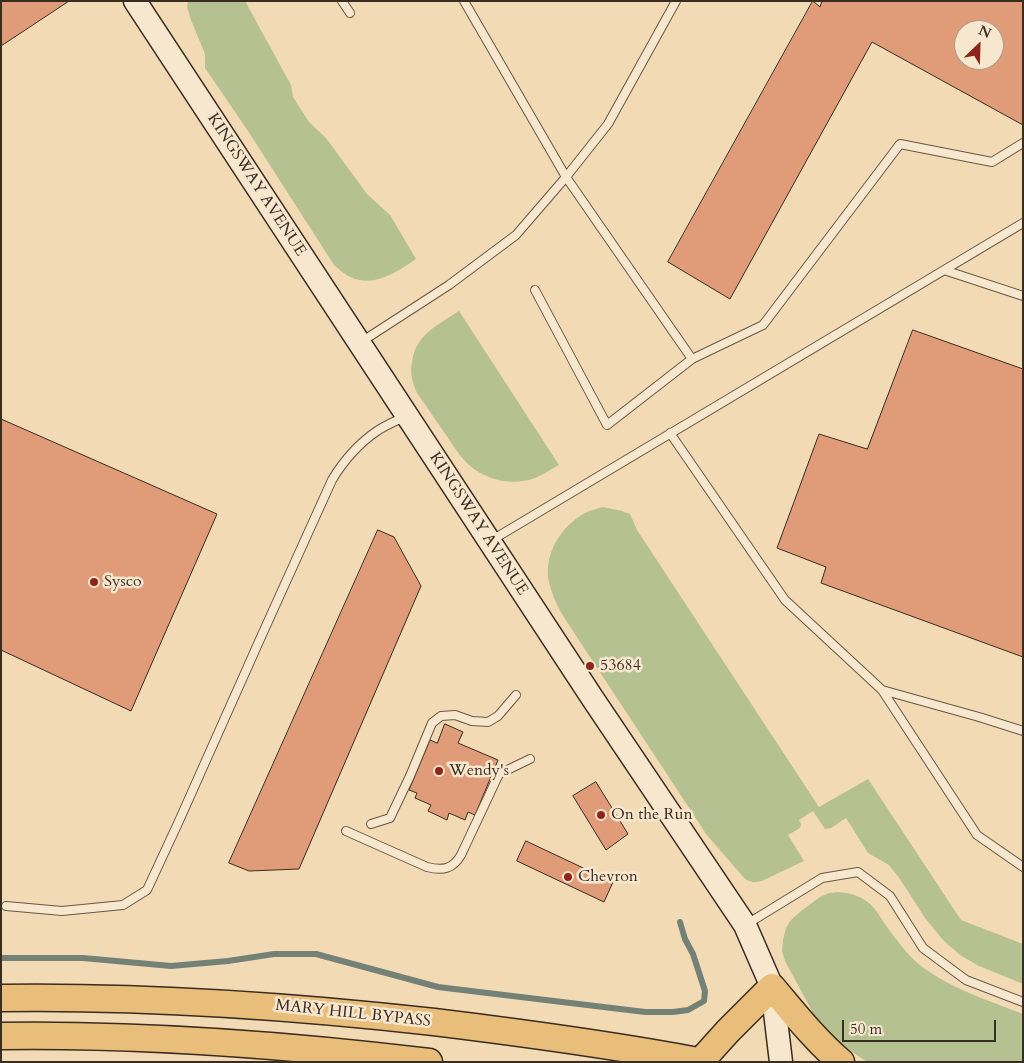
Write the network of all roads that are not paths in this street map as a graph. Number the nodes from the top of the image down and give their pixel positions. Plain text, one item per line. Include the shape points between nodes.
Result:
1 (135, 1) edge
2 (342, 1) edge
3 (464, 1) edge
4 (676, 1) edge
5 (350, 13) dead end
6 (1023, 143) edge
7 (566, 176) junction
8 (1023, 223) edge
9 (944, 270) junction
10 (535, 290) dead end
11 (1023, 296) edge
12 (360, 344) junction
13 (692, 359) junction
14 (407, 415) junction
15 (670, 433) junction
16 (489, 542) junction
17 (882, 690) junction
18 (516, 695) dead end
19 (1023, 731) edge
20 (530, 758) dead end
21 (371, 824) dead end
22 (346, 831) dead end
23 (1023, 867) edge
24 (6, 906) dead end
25 (745, 926) junction
26 (772, 987) junction
27 (1, 998) edge
28 (1023, 1002) edge
29 (1, 1036) edge
30 (429, 1062) edge
31 (702, 1062) edge
32 (780, 1062) edge
33 (841, 1062) edge

1 - 12 main road, KINGSWAY AVENUE
2 - 5 lane
3 - 7 lane
4 - 7 lane via 608,124
6 - 13 lane via 992,162 900,144 763,325
7 - 12 lane via 516,235 449,285
7 - 13 lane
8 - 9 lane
9 - 11 lane
9 - 15 lane
10 - 13 lane via 607,425
12 - 14 main road, KINGSWAY AVENUE
14 - 16 main road, KINGSWAY AVENUE
14 - 24 lane via 378,430 357,447 332,480 147,890 123,905 62,911
15 - 16 lane
15 - 17 lane via 785,600
16 - 25 main road, KINGSWAY AVENUE
17 - 19 lane
17 - 23 lane via 977,835
18 - 21 lane via 498,716 488,722 456,715 441,716 432,723 390,818
20 - 22 lane via 499,774 462,855 444,869 428,866
25 - 26 main road, KINGSWAY AVENUE
25 - 28 lane via 822,878 858,872 890,896 923,948 966,980
26 - 31 highway
26 - 32 main road, KINGSWAY AVENUE
26 - 33 highway
27 - 31 highway, MARY HILL BYPASS via 152,999 274,1006 520,1032
29 - 30 highway via 150,1038 368,1054

